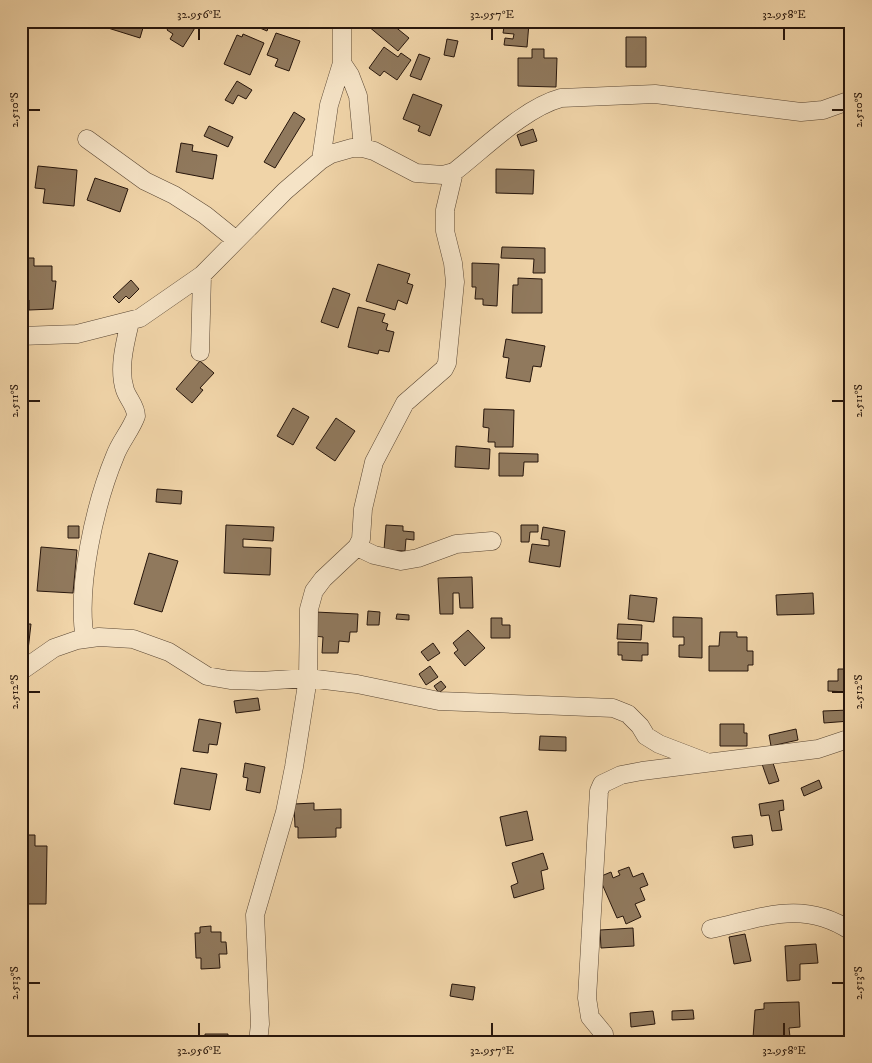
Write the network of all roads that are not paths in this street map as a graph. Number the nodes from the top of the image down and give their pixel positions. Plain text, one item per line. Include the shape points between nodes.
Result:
1 (342, 21) edge
2 (342, 63) junction
3 (851, 100) edge
4 (87, 139) dead end
5 (363, 148) junction
6 (321, 160) junction
7 (454, 172) junction
8 (236, 240) junction
9 (202, 275) junction
10 (130, 322) junction
11 (21, 336) edge
12 (200, 352) dead end
13 (492, 541) dead end
14 (357, 547) junction
15 (86, 639) junction
16 (21, 671) edge
17 (308, 678) junction
18 (851, 738) edge
19 (706, 762) junction
20 (711, 929) dead end
21 (851, 931) edge
22 (604, 1034) dead end
23 (258, 1042) edge

1 - 2 street
2 - 5 street via 358,96
2 - 6 street via 329,106
3 - 7 street via 823,110 801,112 655,94 561,98 533,111
4 - 8 street via 145,181 205,215
5 - 6 street
5 - 7 street via 416,173 443,175
6 - 8 street
7 - 14 street via 445,210 445,231 455,282 447,363 406,403 374,462
8 - 9 street
9 - 10 street via 166,302
9 - 12 street
10 - 11 street via 77,334
10 - 15 street via 123,374 125,390 136,416 115,455 102,489 87,564 82,619
13 - 14 street via 456,544 400,562
14 - 17 street via 314,591 309,609
15 - 16 street via 54,648
15 - 17 street via 133,639 152,644 207,676 260,681
17 - 19 street via 439,701 613,708 628,714 646,736 659,744
17 - 23 street via 285,812 255,915
18 - 19 street via 818,749
19 - 22 street via 621,775 602,784 599,791 586,998 590,1017
20 - 21 street via 787,912 828,918

